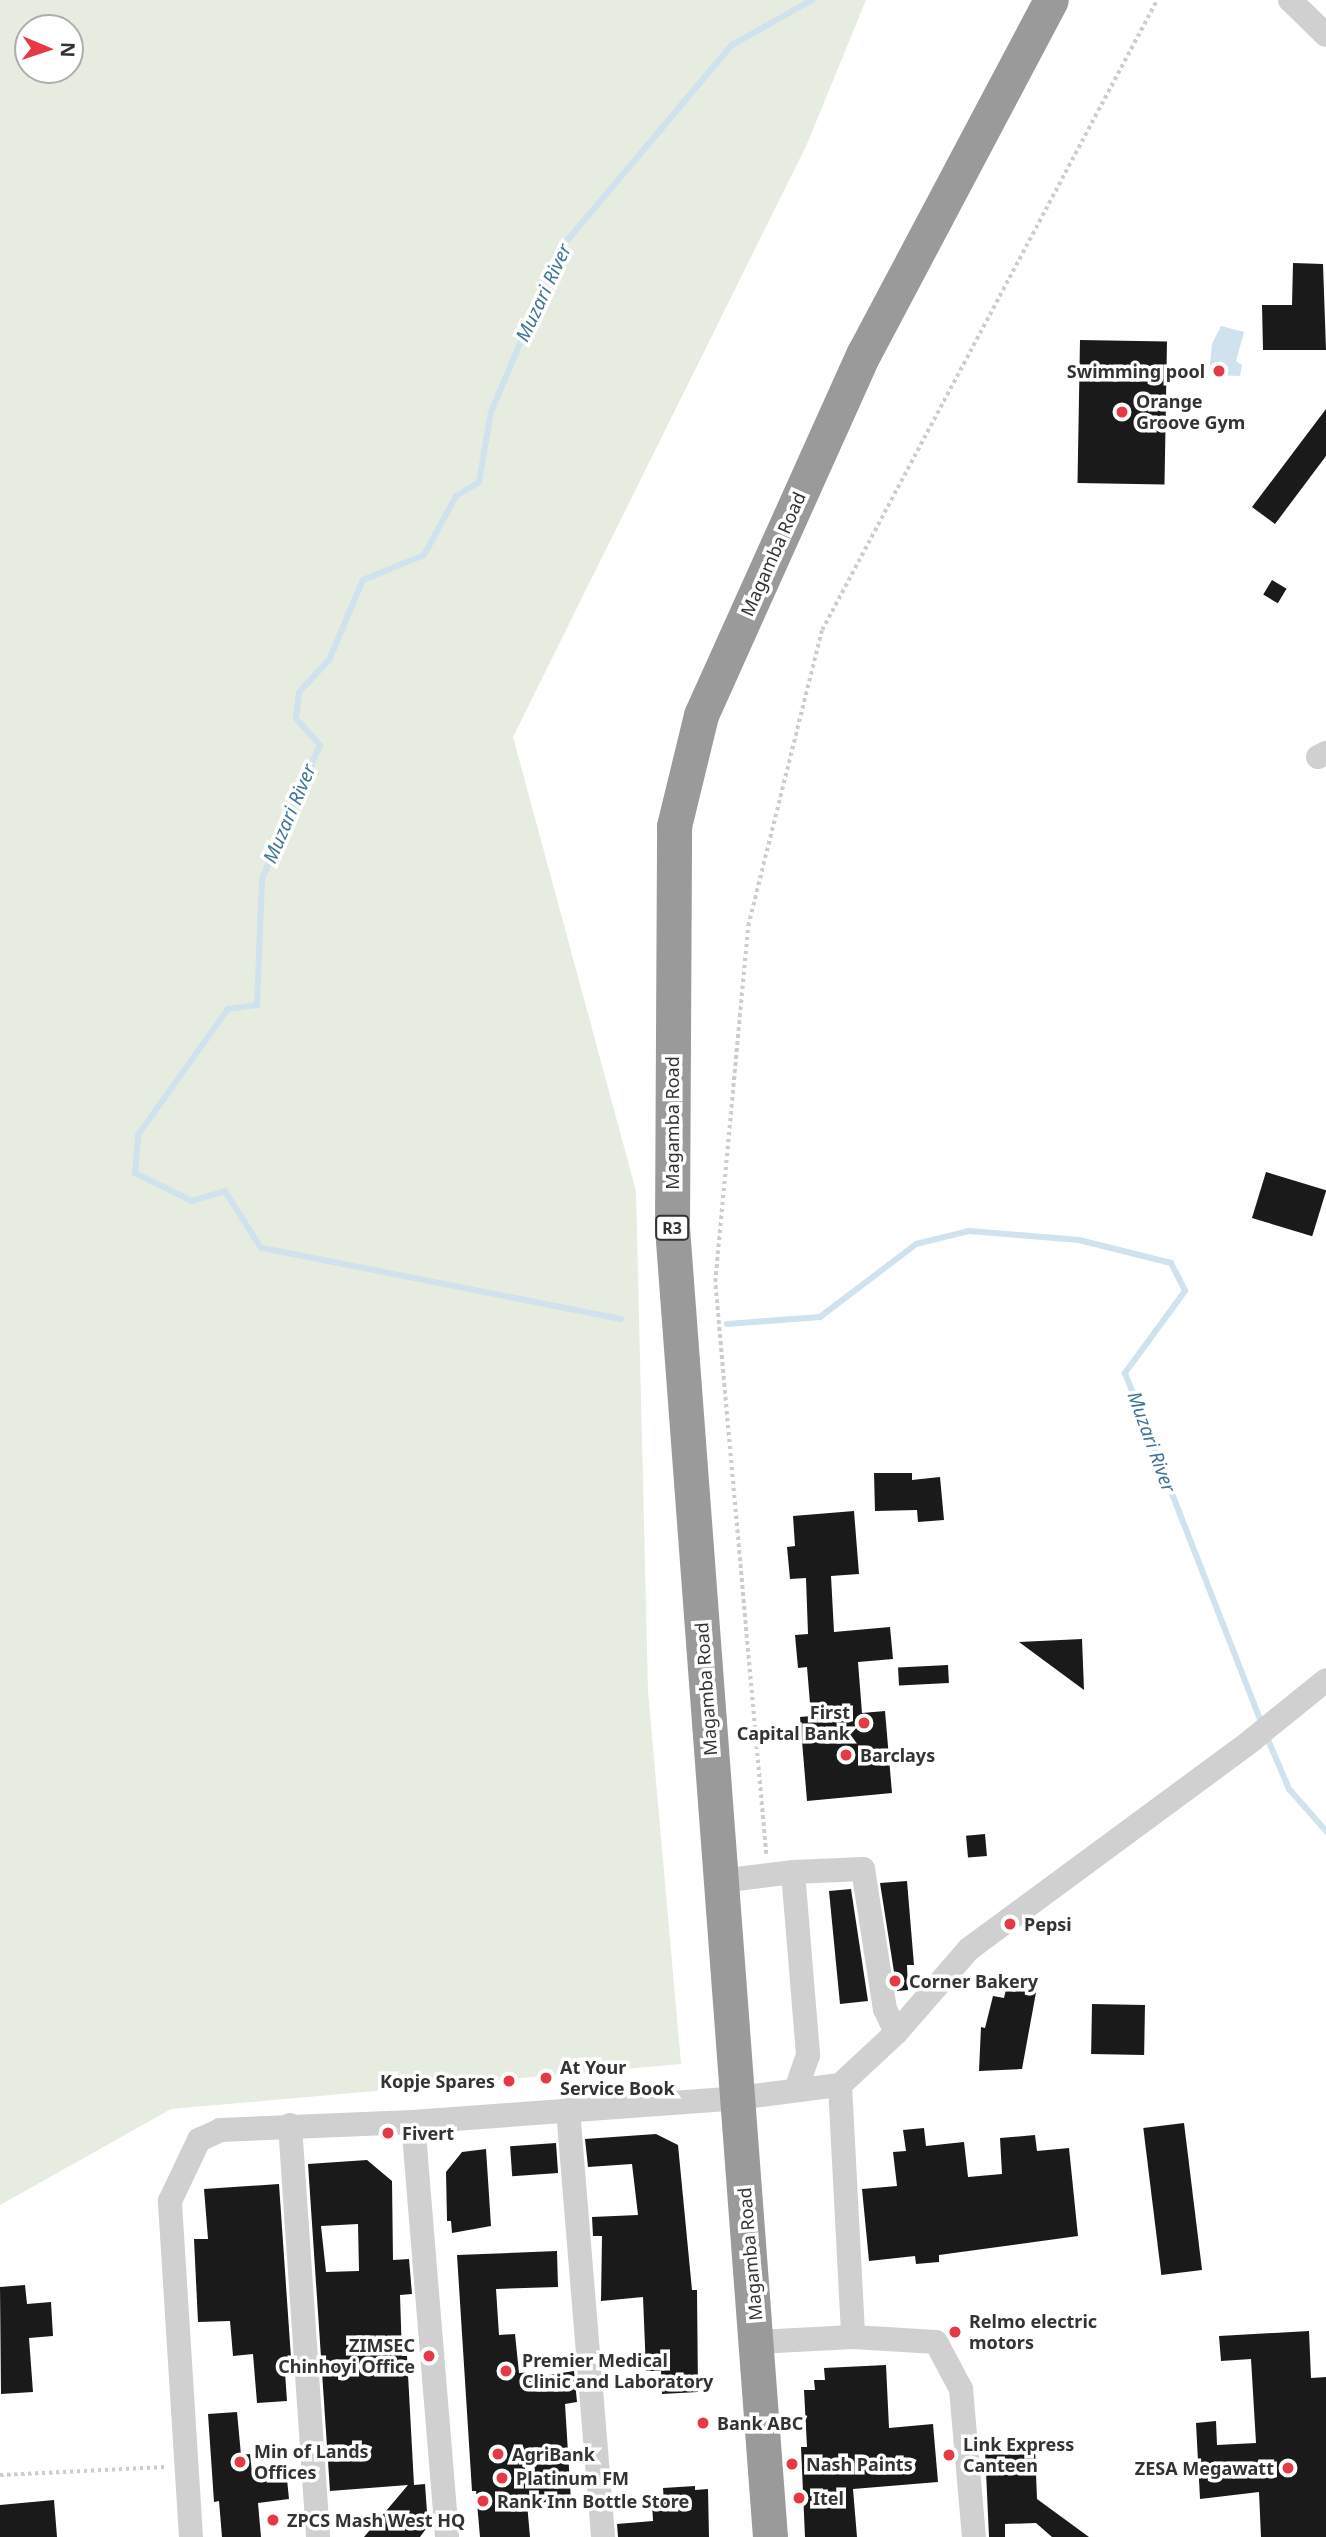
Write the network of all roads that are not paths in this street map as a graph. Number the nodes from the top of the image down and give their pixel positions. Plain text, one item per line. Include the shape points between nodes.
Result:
1 (1051, 0) edge
2 (1290, 0) edge
3 (1326, 35) edge
4 (1326, 1680) edge
5 (793, 1872) junction
6 (720, 1881) junction
7 (896, 2033) junction
8 (839, 2085) junction
9 (796, 2090) junction
10 (737, 2098) junction
11 (568, 2110) junction
12 (413, 2122) junction
13 (290, 2125) junction
14 (853, 2337) junction
15 (757, 2342) junction
16 (191, 2537) edge
17 (318, 2537) edge
18 (447, 2537) edge
19 (603, 2537) edge
20 (770, 2537) edge
21 (974, 2537) edge

1 - 6 highway, Magamba Road / R3 via 864,353 701,715 674,827 672,1228
2 - 3 street
4 - 7 street via 1252,1741 969,1949
5 - 6 street
5 - 7 street via 863,1869 885,2009
5 - 9 street via 808,2054
6 - 10 highway, Magamba Road / R3
7 - 8 street
8 - 9 street
8 - 14 street
9 - 10 street
10 - 11 street
10 - 15 highway, Magamba Road / R3
11 - 12 street
11 - 19 street
12 - 13 street
12 - 18 street
13 - 16 street via 220,2130 199,2140 170,2201
13 - 17 street
14 - 15 street
14 - 21 street via 936,2342 961,2389
15 - 20 highway, Magamba Road / R3

